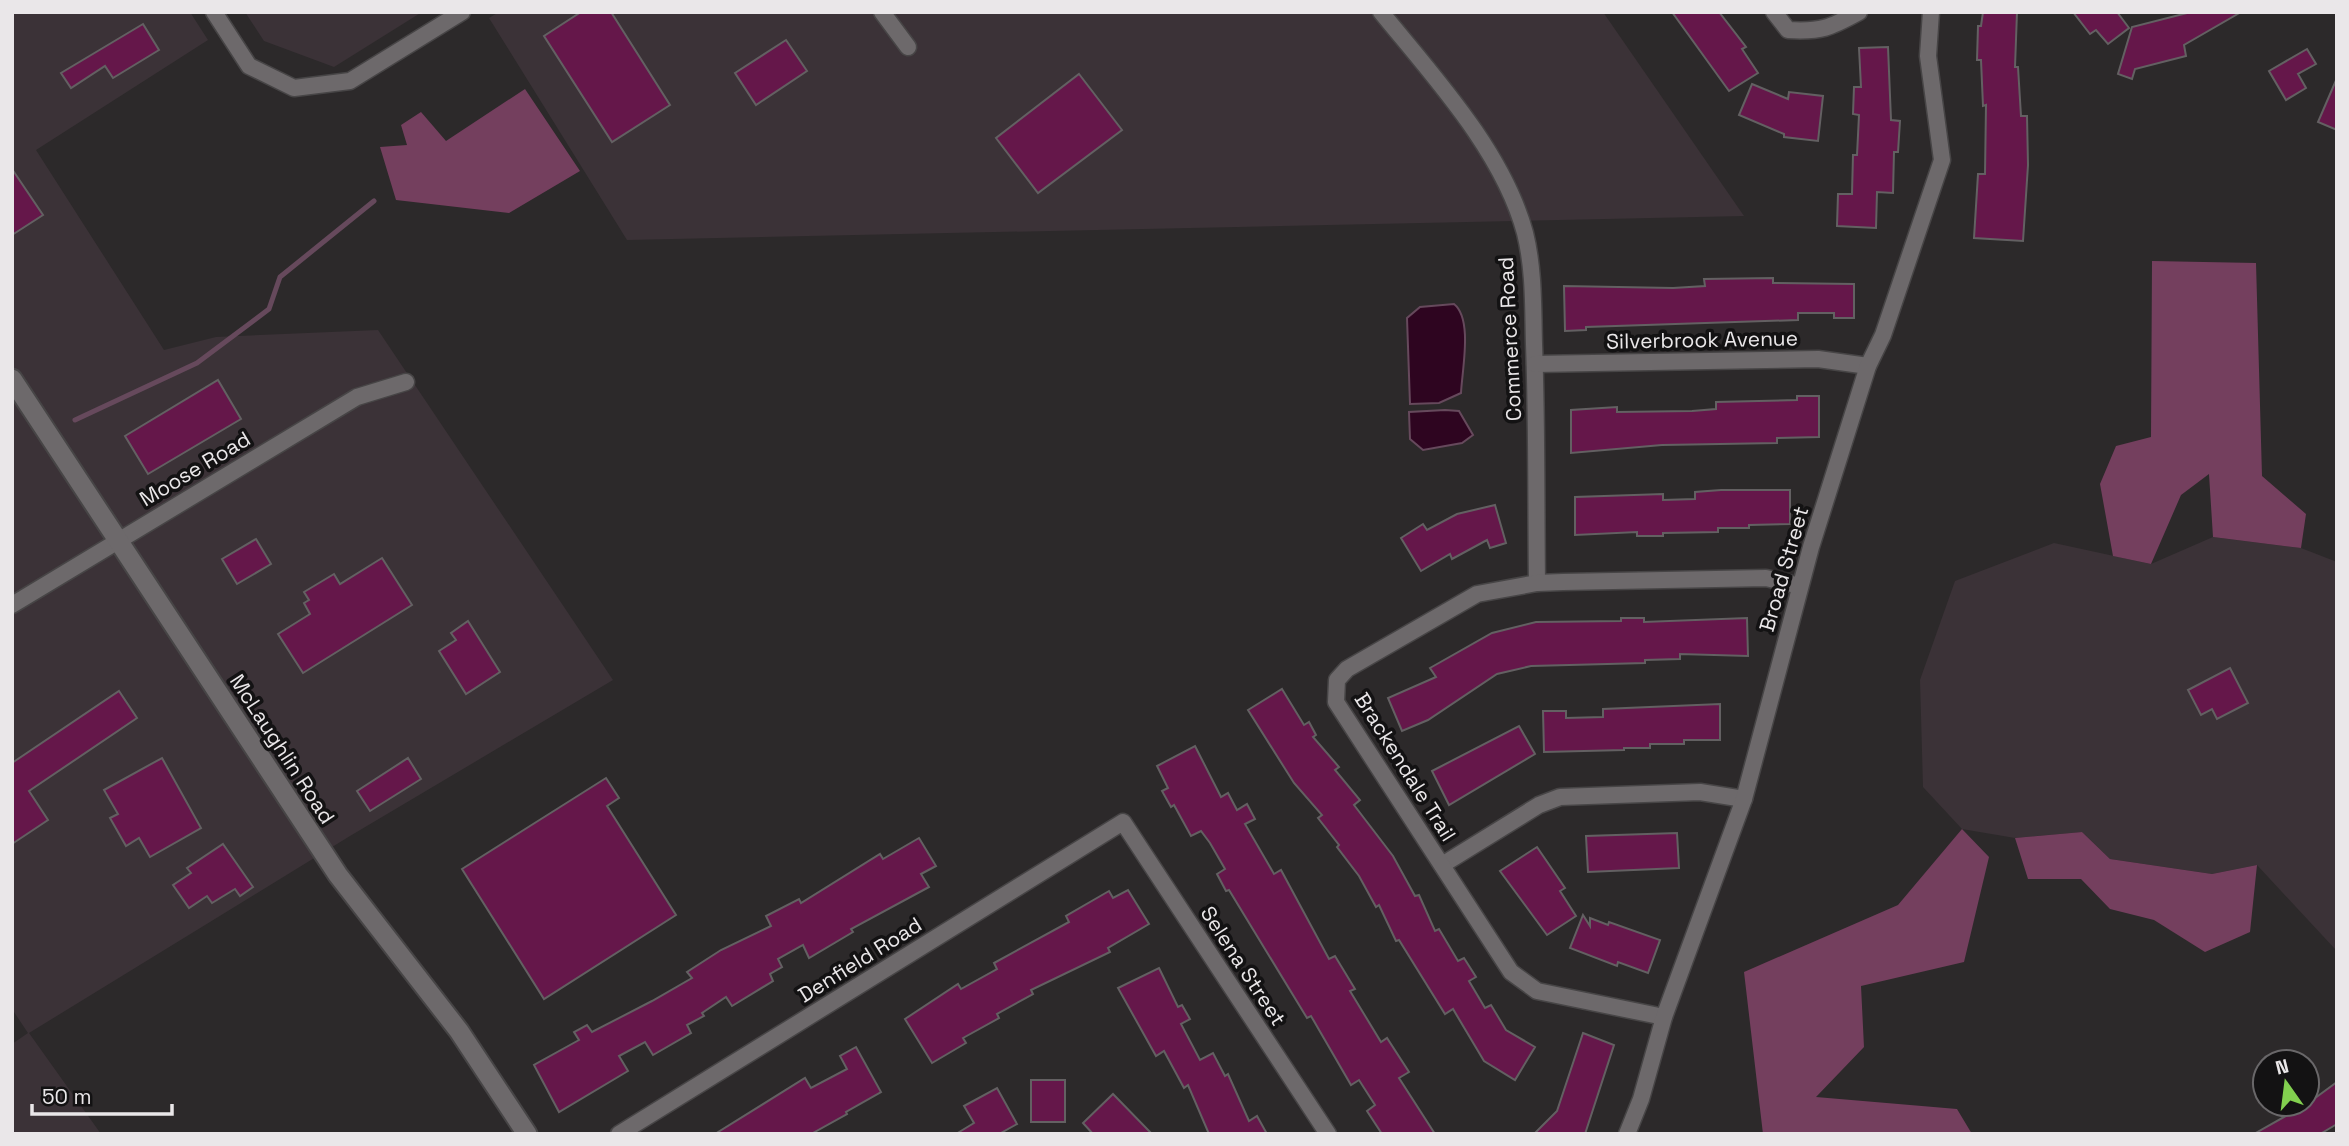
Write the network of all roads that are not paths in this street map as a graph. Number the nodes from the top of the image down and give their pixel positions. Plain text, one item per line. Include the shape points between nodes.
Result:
1 (214, 12) edge
2 (462, 12) edge
3 (882, 12) edge
4 (1381, 12) edge
5 (1774, 12) edge
6 (1859, 12) edge
7 (1931, 12) edge
8 (908, 47) dead end
9 (1535, 364) junction
10 (1868, 366) junction
11 (12, 379) edge
12 (406, 382) dead end
13 (117, 540) junction
14 (1537, 583) junction
15 (1800, 586) junction
16 (12, 605) edge
17 (1744, 799) junction
18 (1123, 822) joint
19 (1442, 865) junction
20 (1664, 1017) junction
21 (527, 1134) edge
22 (619, 1134) edge
23 (1328, 1134) edge
24 (1627, 1134) edge

1 - 2 street via 249,66 294,88 350,81
3 - 8 street
4 - 9 street, Commerce Road via 1472,125 1508,191 1530,258
5 - 6 street via 1788,30 1814,33
7 - 10 street, Broad Street via 1928,57 1942,160 1883,335
9 - 10 street, Silverbrook Avenue via 1818,359
9 - 14 street, Commerce Road
10 - 15 street, Broad Street
11 - 13 street, McLaughlin Road
12 - 13 street, Moose Road via 357,397
13 - 16 street, Moose Road
13 - 21 street, McLaughlin Road via 338,875 459,1031
14 - 15 street, Brackendale Trail via 1766,578
14 - 19 street, Brackendale Trail via 1477,594 1347,669 1337,680 1336,702
15 - 17 street, Broad Street
17 - 19 street via 1700,792 1560,797 1539,805
17 - 20 street, Broad Street
18 - 22 street, Denfield Road
18 - 23 street, Selena Street
19 - 20 street, Brackendale Trail via 1511,972 1537,990
20 - 24 street, Broad Street

